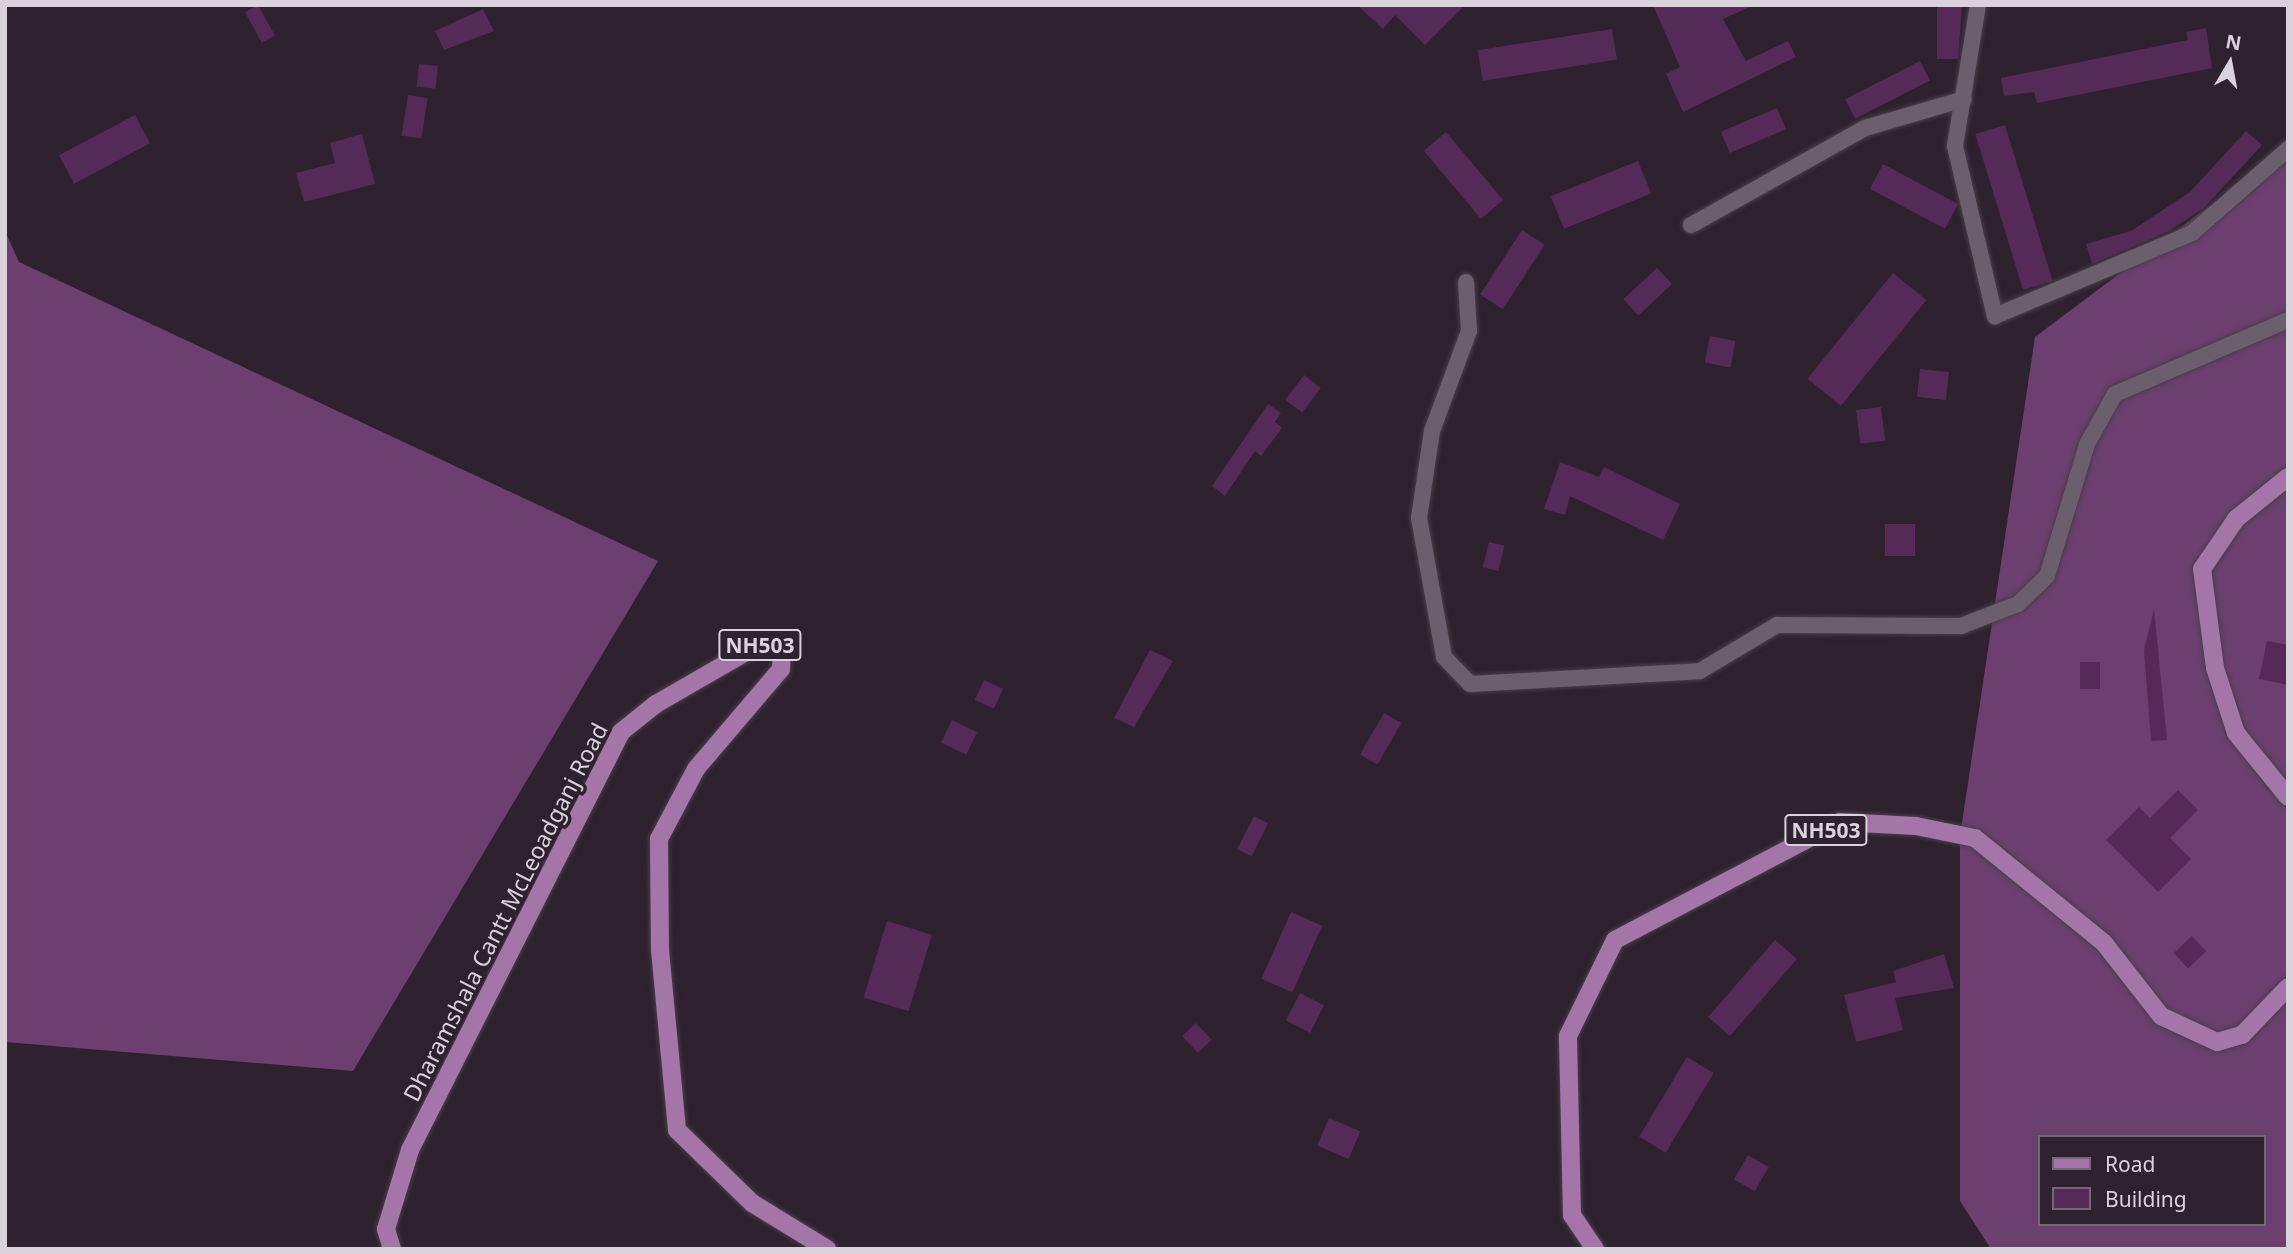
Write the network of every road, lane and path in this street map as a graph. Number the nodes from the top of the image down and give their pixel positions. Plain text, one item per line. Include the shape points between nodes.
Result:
1 (1978, 5) edge
2 (1965, 99) junction
3 (2288, 149) edge
4 (1691, 225) dead end
5 (1466, 282) dead end
6 (2288, 320) edge
7 (2288, 477) edge
8 (2288, 797) edge
9 (2288, 987) edge
10 (392, 1249) edge
11 (827, 1249) edge
12 (1595, 1249) edge

1 - 2 street
2 - 3 street via 1955,146 1995,316 2192,233
2 - 4 street via 1865,128
5 - 6 street via 1469,331 1432,431 1419,518 1444,657 1470,684 1700,671 1776,625 1961,626 2018,604 2047,576 2087,444 2115,394
7 - 8 main road via 2236,519 2202,569 2215,668 2235,733
9 - 12 main road, NH503 via 2242,1035 2217,1042 2161,1016 2104,943 1975,838 1916,826 1840,822 1615,940 1568,1036 1572,1215
10 - 11 main road, Dharamshala Cantt McLeoadganj Road / NH503 via 386,1229 410,1150 621,732 656,704 758,645 782,649 781,669 696,769 659,839 660,950 677,1130 751,1203

